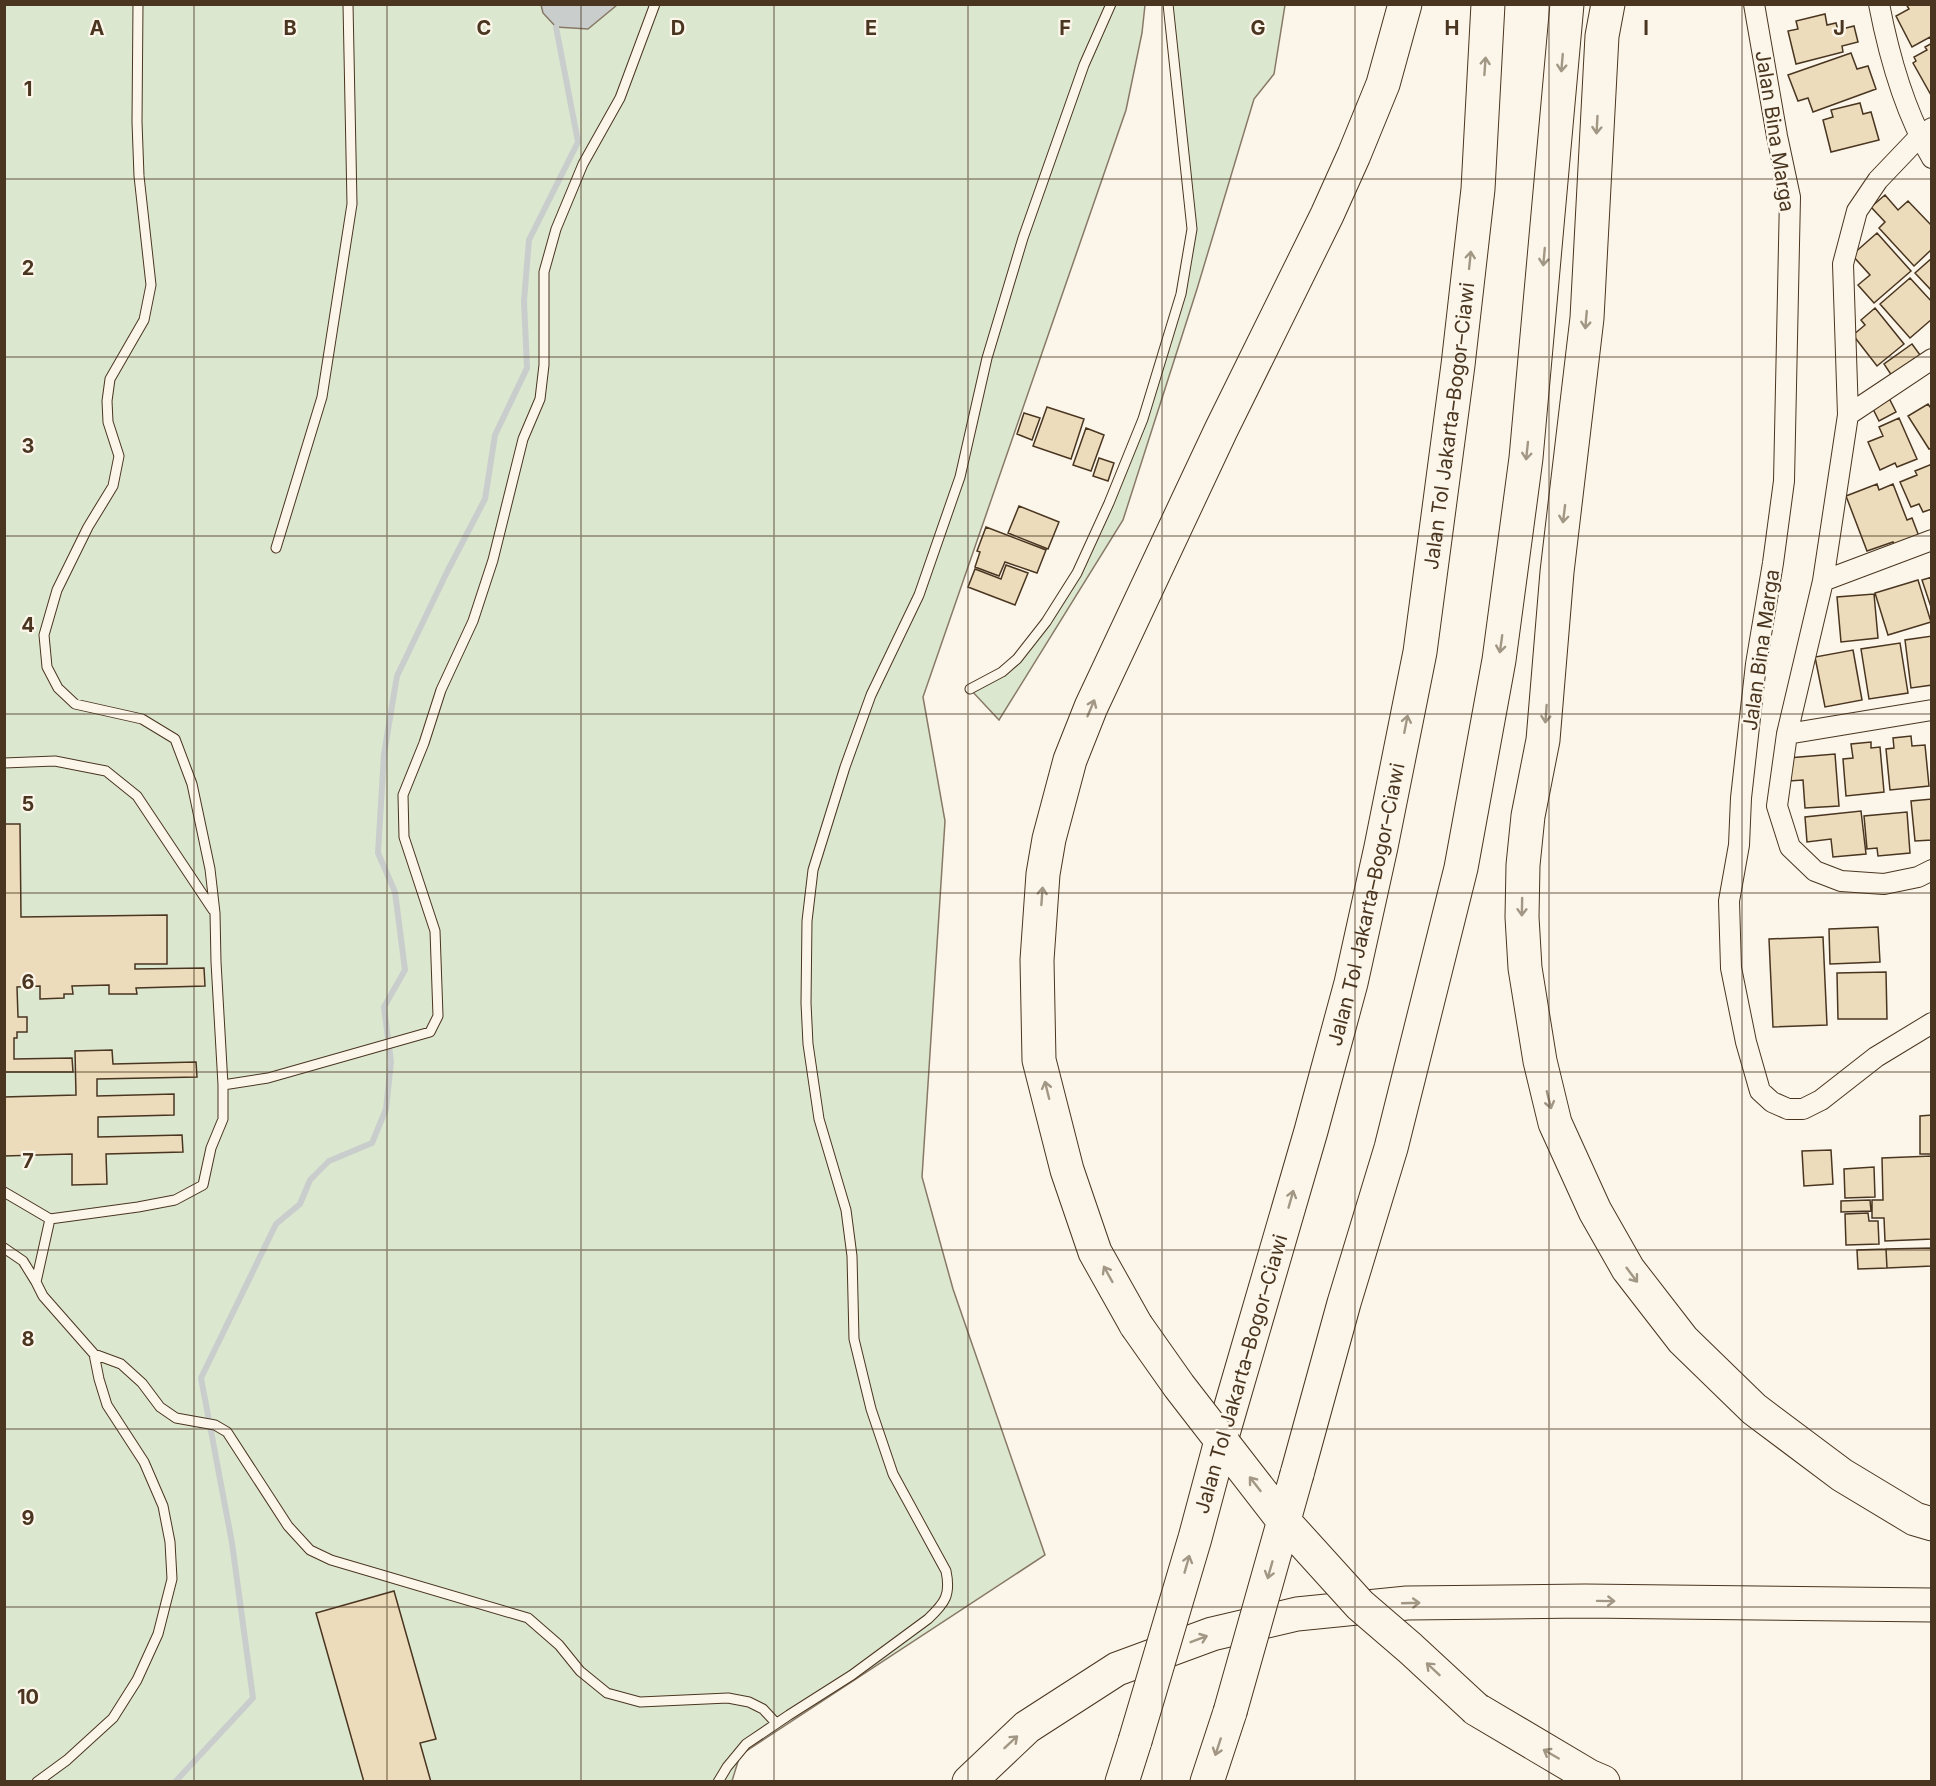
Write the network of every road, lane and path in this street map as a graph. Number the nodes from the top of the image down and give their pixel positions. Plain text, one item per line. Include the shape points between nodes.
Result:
1 (138, 4) edge
2 (348, 4) edge
3 (655, 4) edge
4 (1111, 4) edge
5 (1168, 4) edge
6 (1405, 4) edge
7 (1488, 4) edge
8 (1567, 4) edge
9 (1608, 4) edge
10 (1754, 4) edge
11 (1879, 4) edge
12 (1925, 133) edge
13 (1932, 158) edge
14 (1932, 359) edge
15 (1848, 415) junction
16 (1932, 540) edge
17 (276, 548) dead end
18 (1823, 581) junction
19 (970, 689) dead end
20 (1932, 710) edge
21 (1787, 734) junction
22 (4, 763) edge
23 (1932, 870) edge
24 (215, 913) junction
25 (1932, 1023) edge
26 (223, 1085) junction
27 (4, 1192) edge
28 (50, 1219) junction
29 (4, 1248) edge
30 (36, 1282) junction
31 (94, 1354) junction
32 (1932, 1524) edge
33 (1932, 1605) edge
34 (776, 1724) junction
35 (37, 1782) edge
36 (718, 1782) edge
37 (969, 1782) edge
38 (1122, 1782) edge
39 (1207, 1782) edge
40 (1603, 1782) edge

1 - 24 lane via 139,176 151,285 144,320 110,379 108,422 118,456 113,486 88,526 57,590 44,635 47,668 58,688 75,704 142,719 175,738 202,827
2 - 17 lane via 352,204 322,397
3 - 26 lane via 620,98 583,164 556,229 544,272 540,399 523,439 493,560 473,621 441,690 403,795 404,837 435,931 438,1016 430,1032 268,1078
4 - 34 lane via 1081,75 1023,238 987,358 960,477 919,596 871,695 844,767 813,870 807,921 808,1044 819,1119 846,1210 852,1256 854,1339 871,1409 893,1474 946,1571 948,1593 928,1618 852,1675
5 - 19 lane via 1192,229 1181,294 1143,419 1077,573 1017,659
40 -> 6 highway, bridge via 1476,1709 1360,1605 1282,1519 1136,1325 1095,1252 1067,1170 1039,1060 1037,960 1043,874 1070,760 1091,707 1354,155 1383,84
38 -> 7 highway, Jalan Tol Jakarta–Bogor–Ciawi, bridge via 1311,1131 1351,983 1381,847 1420,652 1458,365 1478,189
8 -> 39 highway, bridge via 1526,458 1499,660 1461,868 1391,1148
9 -> 32 highway via 1602,36 1587,318 1557,572 1543,740 1523,865 1525,968 1539,1061 1555,1123 1595,1211 1628,1269 1683,1340 1754,1409 1824,1462 1915,1519
10 - 25 street, Jalan Bina Marga via 1790,197 1784,481 1756,664 1729,901 1731,968 1760,1091 1788,1109 1803,1109 1821,1100 1876,1057
11 - 12 street via 1888,47
12 - 13 street
12 - 15 street via 1878,180 1857,211 1849,240 1843,264
14 - 15 street
15 - 18 street
16 - 18 street
18 - 21 street
20 - 21 street
21 - 23 street via 1777,806 1790,847 1815,871 1841,881 1884,884
22 - 24 lane via 56,760 106,771 137,796
24 - 26 lane
26 - 28 lane via 223,1119 211,1148 203,1185 175,1200
27 - 28 lane
28 - 30 lane
29 - 30 lane via 23,1262
30 - 31 lane via 43,1296
31 - 34 lane via 121,1364 160,1407 176,1418 215,1425 227,1432 288,1526 310,1550 331,1560 528,1617 607,1693 640,1702 719,1698 749,1702 763,1709
31 - 35 lane via 107,1405 144,1462 163,1506 172,1579 158,1634 137,1680 113,1718
37 -> 33 highway via 1027,1727 1117,1669 1212,1634 1297,1614 1407,1603
34 - 36 lane via 746,1744

